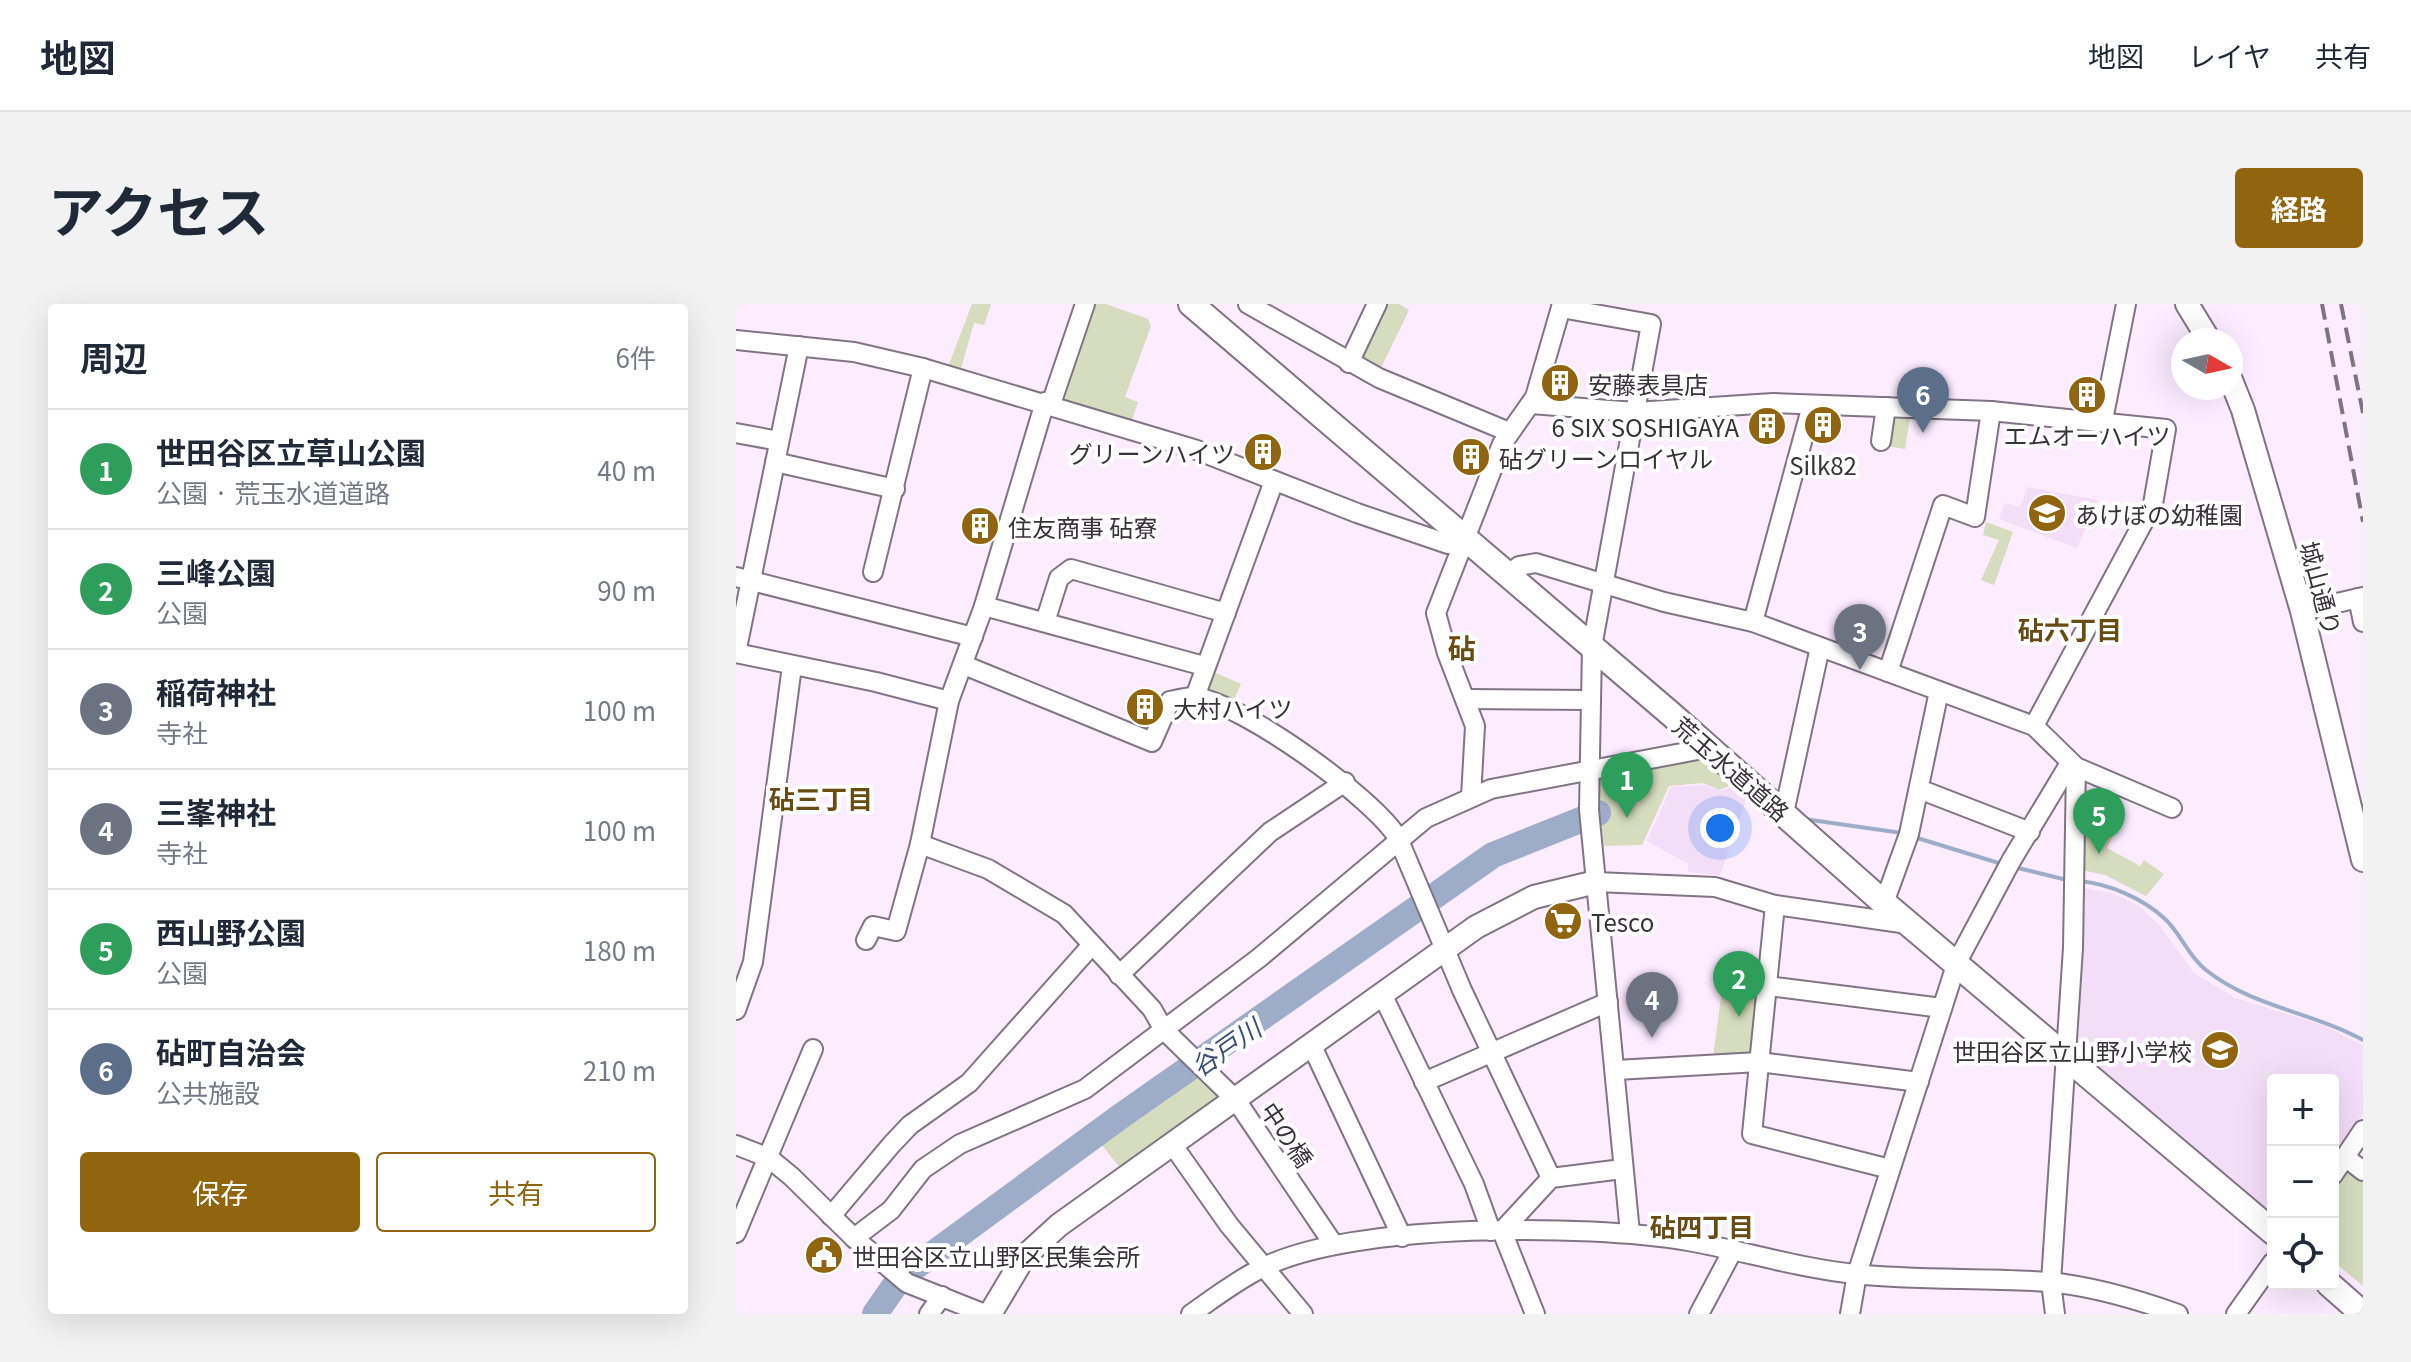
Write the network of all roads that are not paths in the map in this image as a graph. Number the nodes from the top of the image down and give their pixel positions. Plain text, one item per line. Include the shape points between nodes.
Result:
1 (1085, 304) edge
2 (1191, 304) edge
3 (1248, 304) edge
4 (1377, 304) edge
5 (2126, 304) edge
6 (2183, 305) edge
7 (1561, 306) edge
8 (2200, 328) edge
9 (736, 340) edge
10 (799, 346) junction
11 (1349, 363) junction
12 (923, 368) junction
13 (2239, 400) edge
14 (1048, 403) junction
15 (1531, 404) junction
16 (1812, 405) junction
17 (1886, 407) junction
18 (1991, 411) junction
19 (1635, 412) junction
20 (2103, 420) junction
21 (1509, 432) junction
22 (736, 433) edge
23 (779, 441) junction
24 (1881, 441) dead end
25 (775, 462) junction
26 (1274, 481) junction
27 (895, 489) junction
28 (1466, 540) junction
29 (873, 572) dead end
30 (1508, 575) junction
31 (744, 579) edge
32 (1602, 582) junction
33 (2360, 598) edge
34 (984, 606) junction
35 (2302, 611) junction
36 (1226, 613) junction
37 (1045, 622) junction
38 (1753, 622) junction
39 (2363, 622) edge
40 (973, 637) junction
41 (1592, 647) junction
42 (1820, 647) junction
43 (736, 653) edge
44 (964, 665) junction
45 (792, 666) junction
46 (1204, 666) junction
47 (1888, 672) junction
48 (1939, 691) junction
49 (1195, 697) junction
50 (1467, 699) junction
51 (1591, 700) junction
52 (949, 701) junction
53 (2034, 726) junction
54 (1708, 748) junction
55 (2073, 765) junction
56 (1590, 773) junction
57 (1345, 782) junction
58 (1919, 789) junction
59 (1471, 797) junction
60 (2172, 808) dead end
61 (1784, 813) junction
62 (2030, 832) junction
63 (1398, 838) junction
64 (920, 844) junction
65 (2363, 860) edge
66 (1596, 882) junction
67 (1884, 903) junction
68 (1775, 905) junction
69 (1911, 925) junction
70 (866, 940) dead end
71 (1091, 946) junction
72 (1444, 950) junction
73 (1957, 962) junction
74 (1119, 975) junction
75 (1768, 986) junction
76 (1382, 994) junction
77 (1608, 1002) junction
78 (1942, 1008) junction
79 (736, 1010) edge
80 (1164, 1030) junction
81 (1311, 1044) junction
82 (813, 1049) dead end
83 (1491, 1051) junction
84 (2065, 1056) junction
85 (1759, 1062) junction
86 (1616, 1070) junction
87 (1424, 1082) junction
88 (1919, 1082) junction
89 (1236, 1100) junction
90 (2363, 1130) edge
91 (1172, 1144) junction
92 (736, 1145) edge
93 (2345, 1157) junction
94 (769, 1158) junction
95 (2339, 1166) edge
96 (1622, 1169) junction
97 (1890, 1169) junction
98 (2363, 1171) edge
99 (1551, 1178) junction
100 (831, 1216) junction
101 (2267, 1227) edge
102 (1496, 1231) junction
103 (736, 1233) edge
104 (1630, 1233) junction
105 (1402, 1237) junction
106 (854, 1238) junction
107 (1334, 1245) junction
108 (1733, 1250) junction
109 (1263, 1267) junction
110 (2267, 1272) edge
111 (1857, 1274) junction
112 (2339, 1279) edge
113 (2051, 1282) junction
114 (2336, 1290) edge
115 (942, 1296) junction
116 (2363, 1299) edge
117 (1212, 1308) edge
118 (2242, 1312) edge
119 (929, 1314) edge
120 (988, 1314) edge
121 (1191, 1314) edge
122 (1303, 1314) edge
123 (1535, 1314) edge
124 (1699, 1314) edge
125 (1850, 1314) edge
126 (2055, 1314) edge
127 (2178, 1314) edge
128 (2363, 1314) edge

1 - 14 street
2 - 28 main road, 荒玉水道道路
3 - 11 street
4 - 11 street
5 - 20 street
6 - 8 street
7 - 15 street
7 - 19 street via 1651,324
9 - 10 street
10 - 12 street
10 - 23 street
11 - 21 street
12 - 14 street
12 - 27 street
13 - 35 street, 城山通り
14 - 26 street via 1194,449
14 - 34 street
15 - 19 street
15 - 21 street
16 - 17 street
16 - 19 street
16 - 38 street
17 - 18 street
17 - 24 street
18 - 20 street
18 - 47 street via 1975,517 1943,505
19 - 32 street
20 - 53 street via 2166,429 2153,504
21 - 28 street
22 - 23 street
23 - 25 street
25 - 27 street
25 - 31 street
26 - 28 street via 1448,544
26 - 36 street
27 - 29 street
28 - 30 main road, 荒玉水道道路
28 - 50 street via 1436,613
30 - 32 street via 1536,563
30 - 41 main road, 荒玉水道道路
31 - 40 street
31 - 43 street
32 - 38 street
32 - 41 street
33 - 35 street
33 - 39 street
34 - 37 street
34 - 40 street
35 - 65 street, 城山通り
36 - 37 street via 1071,569 1059,578
36 - 46 street
37 - 46 street
38 - 42 street
40 - 44 street
41 - 51 street
41 - 54 main road, 荒玉水道道路
42 - 47 street
42 - 61 street
43 - 45 street
44 - 49 street via 1152,742 1170,701
44 - 52 street
45 - 52 street
45 - 79 street via 758,935
46 - 49 street
47 - 48 street
48 - 53 street
48 - 58 street
49 - 57 street via 1248,720
50 - 51 street
50 - 59 street via 1475,726
51 - 56 street
52 - 64 street
53 - 55 street
54 - 56 street
54 - 61 main road, 荒玉水道道路
55 - 60 street
55 - 62 street
55 - 84 street via 2076,881
56 - 59 street
56 - 66 street
57 - 63 street
57 - 74 street via 1270,832
58 - 62 street
58 - 67 street
59 - 63 street
61 - 67 main road, 荒玉水道道路
62 - 73 street
63 - 72 street
63 - 80 street via 1259,958
64 - 70 street via 896,931 873,926
64 - 71 street, 中の橋 via 988,869 1026,890 1064,914
66 - 68 street via 1715,887
66 - 72 street via 1515,904
66 - 77 street
67 - 69 main road, 荒玉水道道路
68 - 69 street
68 - 75 street
69 - 73 main road, 荒玉水道道路
71 - 74 street, 中の橋
71 - 100 street via 969,1083 910,1125
72 - 76 street
72 - 83 street
73 - 78 street
73 - 84 main road, 荒玉水道道路
74 - 80 street, 中の橋 via 1152,1009
75 - 78 street
75 - 85 street
76 - 81 street
76 - 87 street
77 - 83 street
77 - 86 street
78 - 88 street
80 - 89 street, 中の橋
80 - 106 street via 1085,1089 923,1169 891,1210
81 - 89 street
81 - 105 street
82 - 94 street
83 - 87 street
83 - 99 street
84 - 101 main road, 荒玉水道道路
84 - 113 street
85 - 86 street
85 - 88 street
85 - 97 street via 1752,1134
86 - 96 street
87 - 102 street
88 - 97 street
89 - 91 street
89 - 107 street, 中の橋
90 - 93 street
91 - 109 street
91 - 120 street via 1041,1240
92 - 94 street
93 - 95 street
93 - 98 street
94 - 100 street
94 - 103 street
96 - 99 street
96 - 104 street
97 - 111 street
99 - 102 street
100 - 106 street
102 - 104 street
102 - 105 street
102 - 123 street
104 - 108 street
105 - 107 street
106 - 115 street via 902,1279
107 - 109 street
108 - 111 street
108 - 124 street
109 - 117 street
109 - 122 street
110 - 118 street
111 - 113 street
111 - 125 street
112 - 116 main road
113 - 126 street
113 - 127 street
114 - 128 main road
115 - 119 street
115 - 120 street
117 - 121 street

